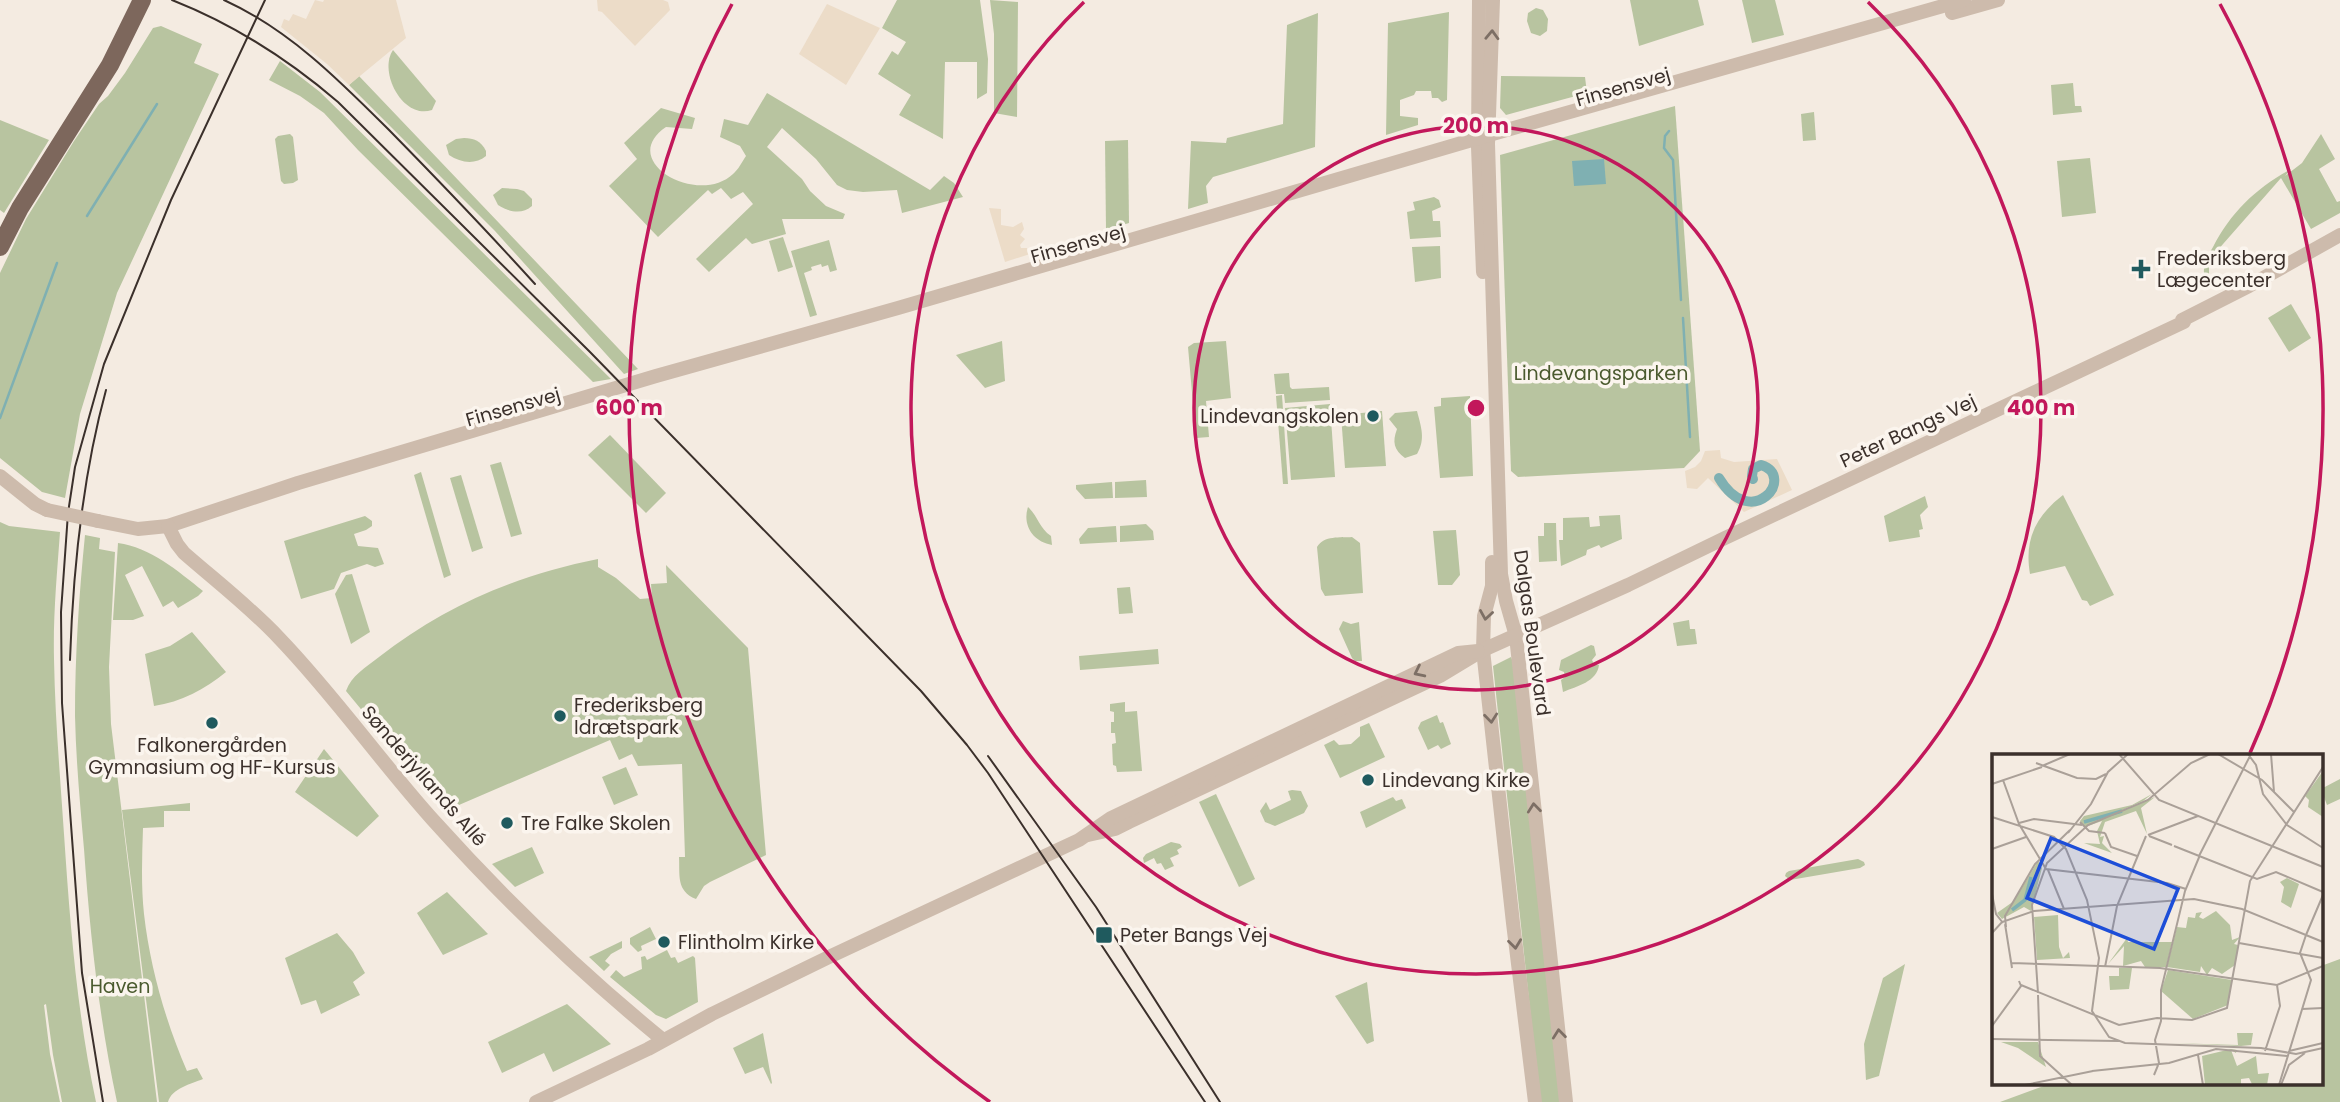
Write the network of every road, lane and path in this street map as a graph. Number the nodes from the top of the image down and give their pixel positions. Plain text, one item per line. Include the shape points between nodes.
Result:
1 (142, 0) edge
2 (155, 0) edge
3 (1479, 0) edge
4 (1493, 0) edge
5 (1964, 0) edge
6 (1998, 0) edge
7 (110, 65) junction
8 (1602, 108) junction
9 (1483, 141) junction
10 (2340, 235) edge
11 (0, 247) edge
12 (1490, 324) junction
13 (0, 476) edge
14 (168, 526) junction
15 (1516, 636) junction
16 (1483, 650) junction
17 (663, 1040) junction
18 (536, 1102) edge
19 (1535, 1102) edge
20 (1566, 1102) edge

1 - 7 main road
2 - 7 main road via 140,30
3 - 9 street, Dalgas Boulevard
9 -> 4 street, Dalgas Boulevard
5 - 8 street, Finsensvej
6 - 8 street, Finsensvej
7 - 11 main road
8 - 9 street, Finsensvej
9 - 12 street, Dalgas Boulevard
9 - 14 street, Finsensvej via 299,487 194,523
10 - 15 street, Peter Bangs Vej via 2184,322
12 - 15 street, Dalgas Boulevard via 1501,574
12 -> 16 street, Dalgas Boulevard via 1492,586 1484,616
13 - 14 street, Finsensvej, bridge via 47,510 130,528
14 - 17 street, Sønderjyllands Allé via 184,553 278,636 452,841 553,943
15 - 16 street, Peter Bangs Vej
20 -> 15 street, Dalgas Boulevard
16 - 17 street, Peter Bangs Vej via 1440,676 1111,818 1088,835
16 -> 19 street, Dalgas Boulevard
17 - 18 street, Peter Bangs Vej

